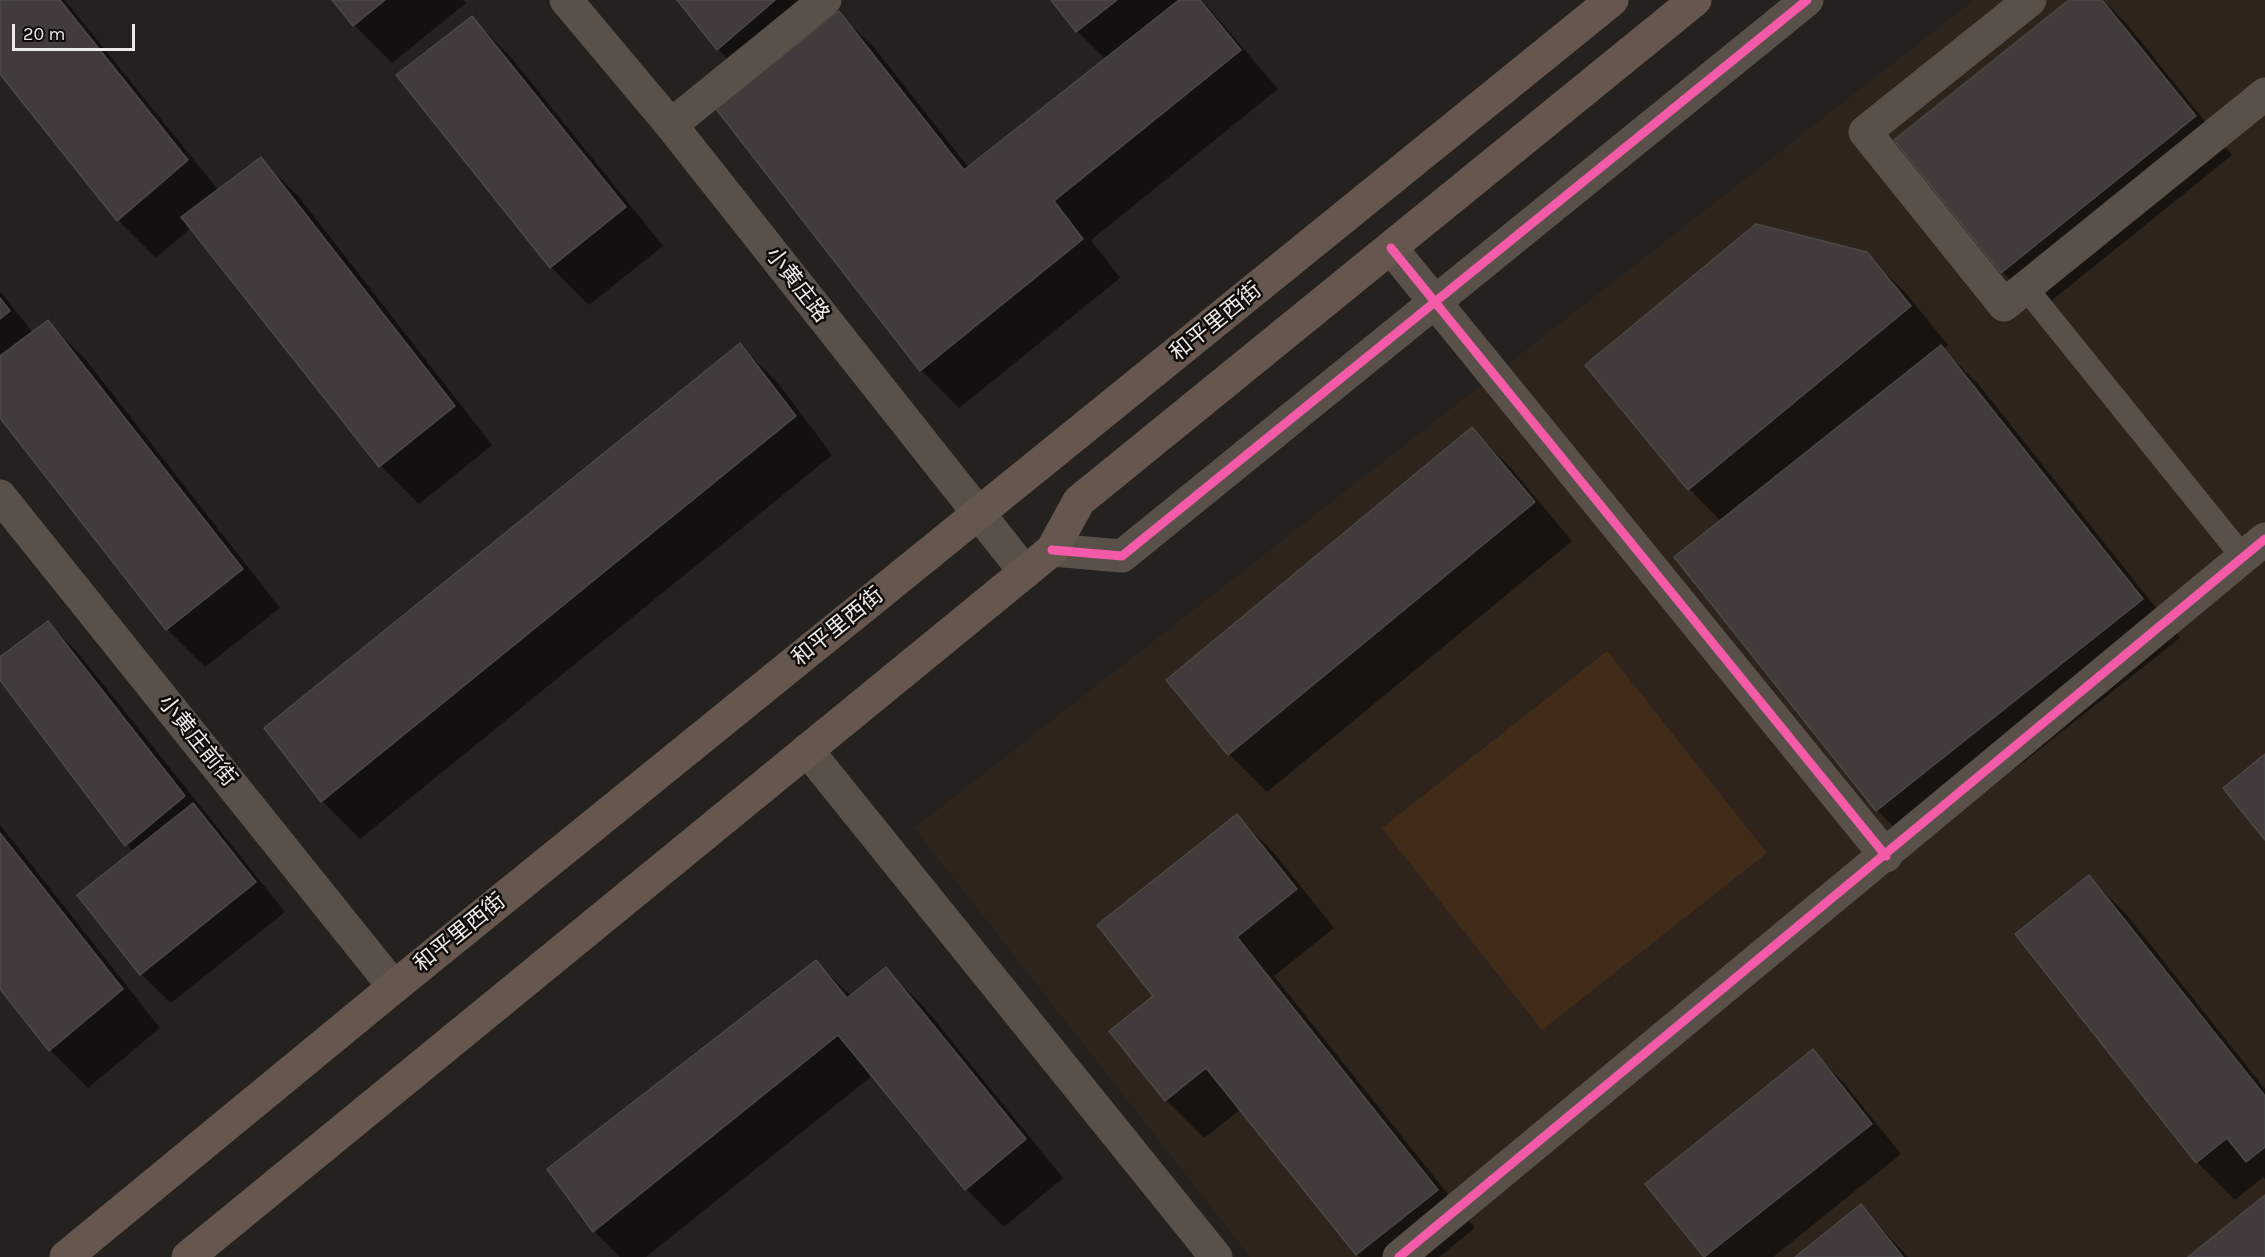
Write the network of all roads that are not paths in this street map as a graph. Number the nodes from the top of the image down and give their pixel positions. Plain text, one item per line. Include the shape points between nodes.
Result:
1 (566, 0) edge
2 (825, 0) edge
3 (1612, 0) edge
4 (1695, 0) edge
5 (1807, 0) edge
6 (2030, 0) edge
7 (2265, 94) edge
8 (671, 125) junction
9 (1390, 248) junction
10 (2025, 287) junction
11 (0, 496) edge
12 (978, 514) junction
13 (2254, 548) edge
14 (1053, 550) junction
15 (1025, 572) junction
16 (807, 750) junction
17 (1886, 856) junction
18 (394, 987) junction
19 (66, 1257) edge
20 (188, 1257) edge
21 (1216, 1257) edge
22 (1399, 1257) edge

1 - 8 street, 小黄庄路
2 - 8 street
3 - 12 main road, 和平里西街
4 - 9 main road
5 - 14 street via 1122,556
6 - 10 street via 1865,132 2004,305
7 - 10 street
8 - 12 street, 小黄庄路
9 - 14 main road via 1079,501
9 - 17 street
10 - 13 lane
11 - 18 street, 小黄庄前街
12 - 15 street, 小黄庄路
12 - 18 main road, 和平里西街
13 - 17 street
14 - 15 main road
15 - 16 main road
16 - 20 main road
16 - 21 street
17 - 22 street
18 - 19 main road, 和平里西街

